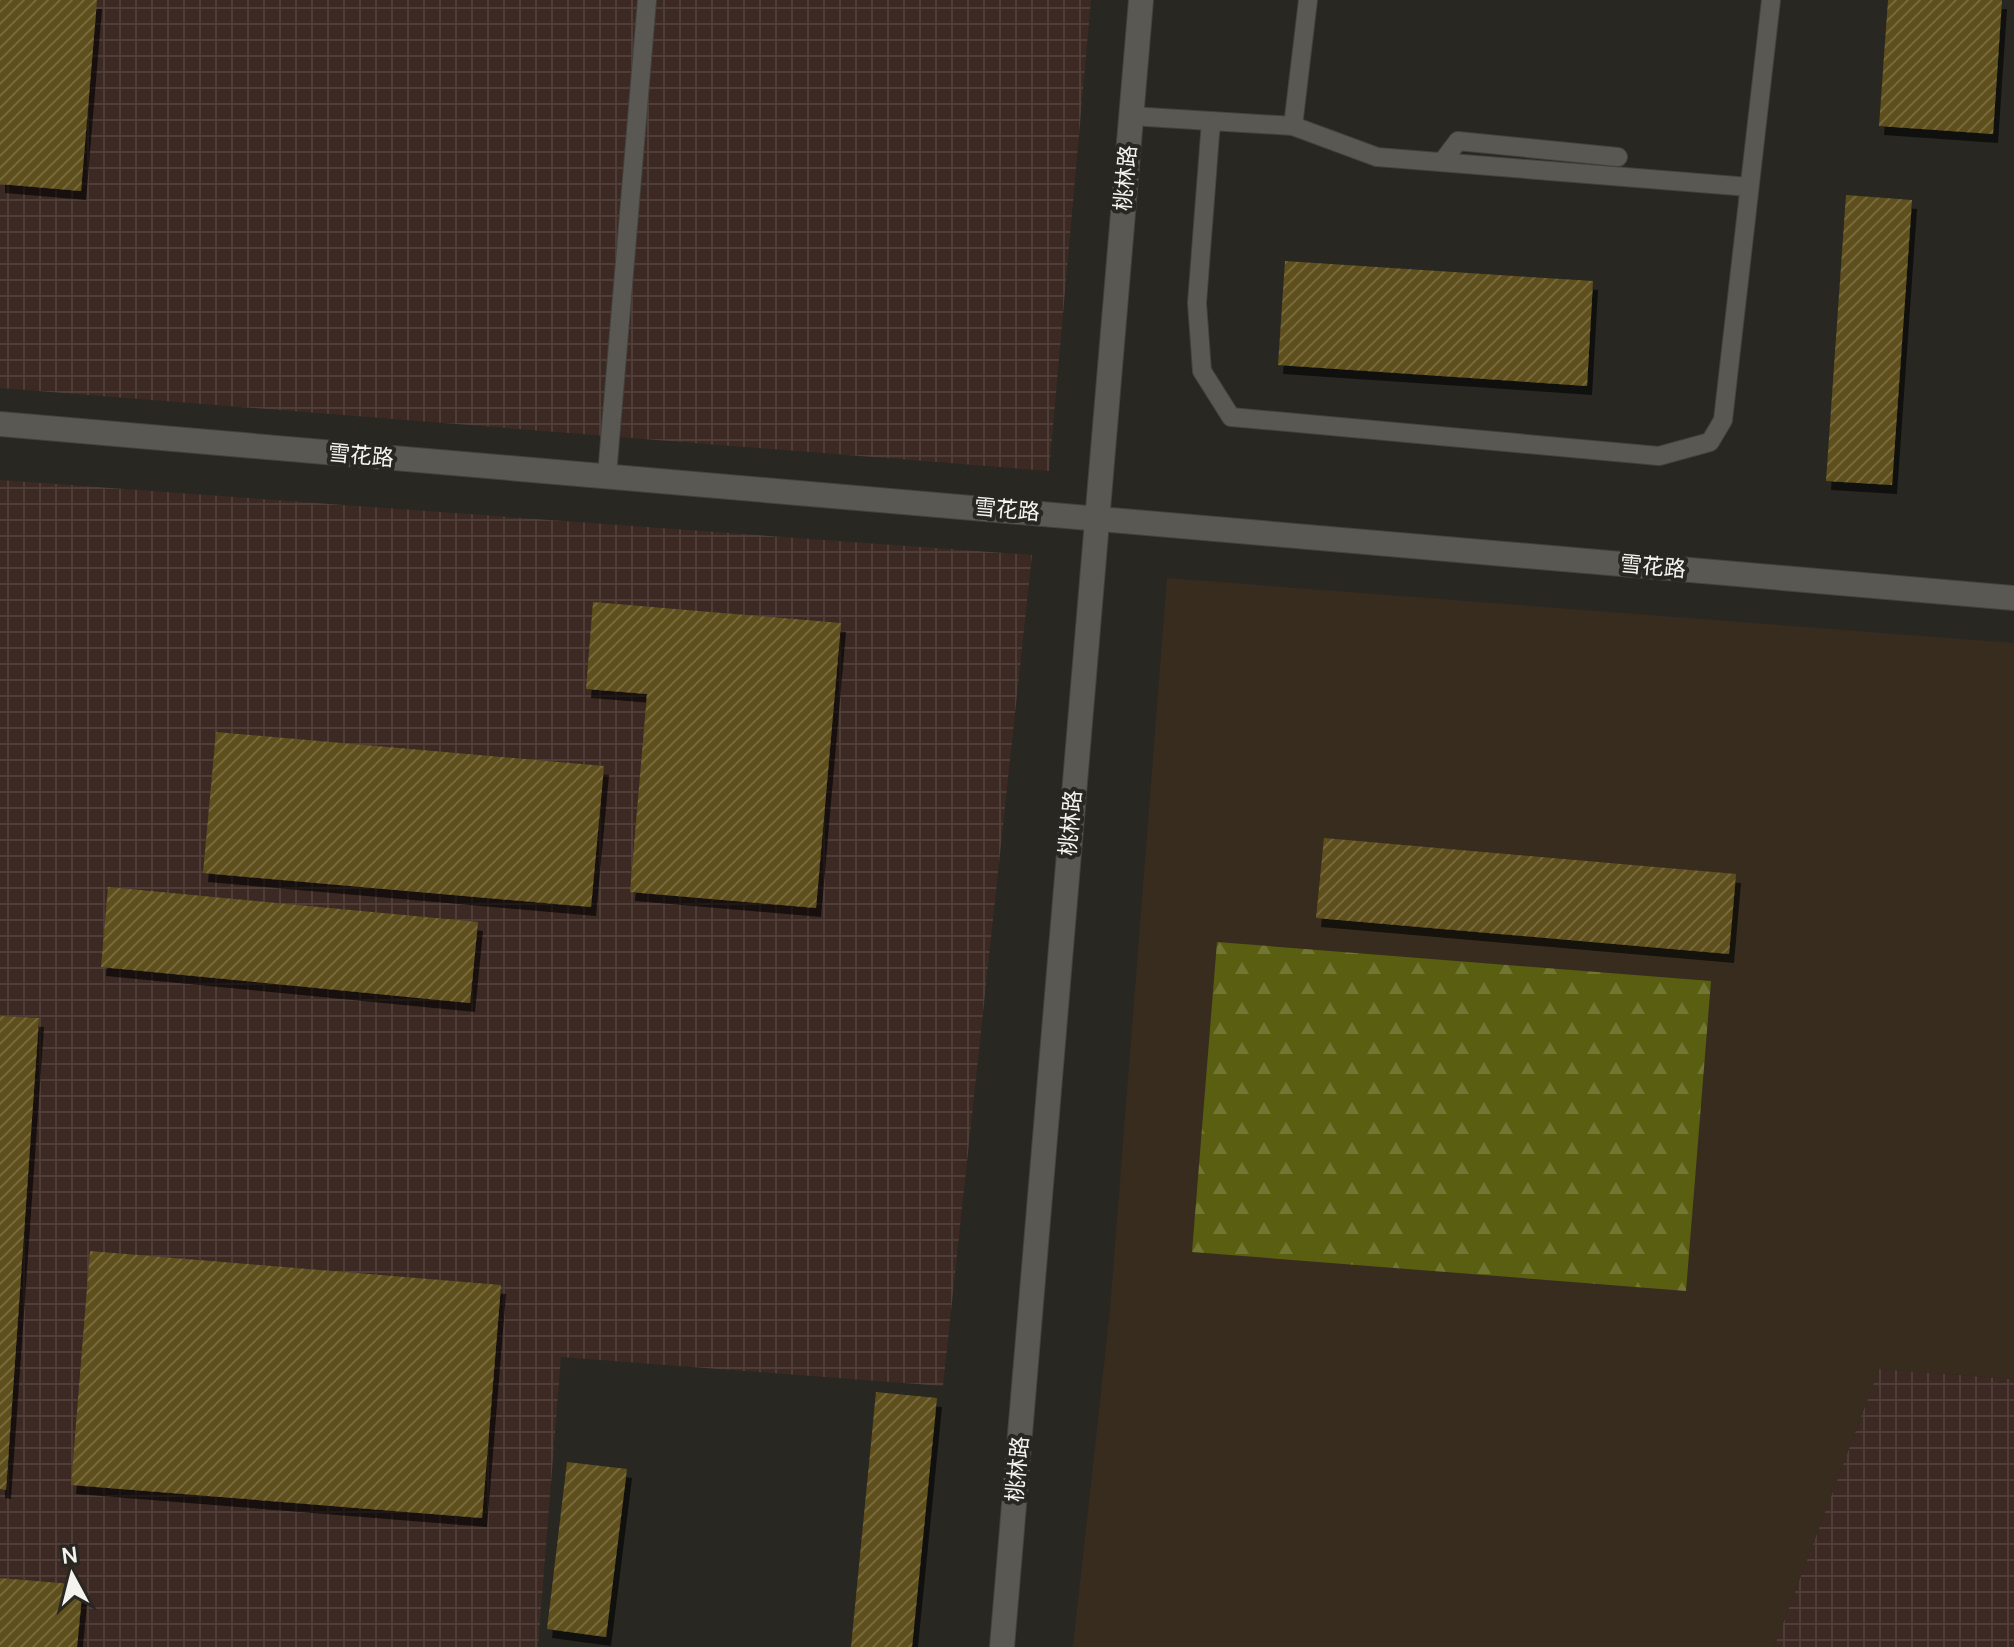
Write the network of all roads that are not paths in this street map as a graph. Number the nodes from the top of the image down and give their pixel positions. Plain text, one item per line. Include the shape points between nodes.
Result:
1 (647, 0) edge
2 (1141, 0) edge
3 (1308, 0) edge
4 (1771, 0) edge
5 (1131, 116) junction
6 (1211, 121) junction
7 (1293, 126) junction
8 (1618, 157) dead end
9 (1442, 162) junction
10 (1749, 187) junction
11 (0, 424) edge
12 (607, 475) junction
13 (1095, 517) junction
14 (2014, 598) edge
15 (1002, 1647) edge

1 - 12 lane
2 - 5 street, 桃林路
3 - 7 lane
4 - 10 lane
5 - 6 lane
5 - 13 street, 桃林路
6 - 7 lane
6 - 10 lane via 1197,303 1202,371 1231,417 1659,456 1710,442 1723,420
7 - 9 lane via 1377,157
8 - 9 lane via 1458,141
9 - 10 lane
11 - 12 street, 雪花路
12 - 13 street, 雪花路
13 - 14 street, 雪花路
13 - 15 street, 桃林路

